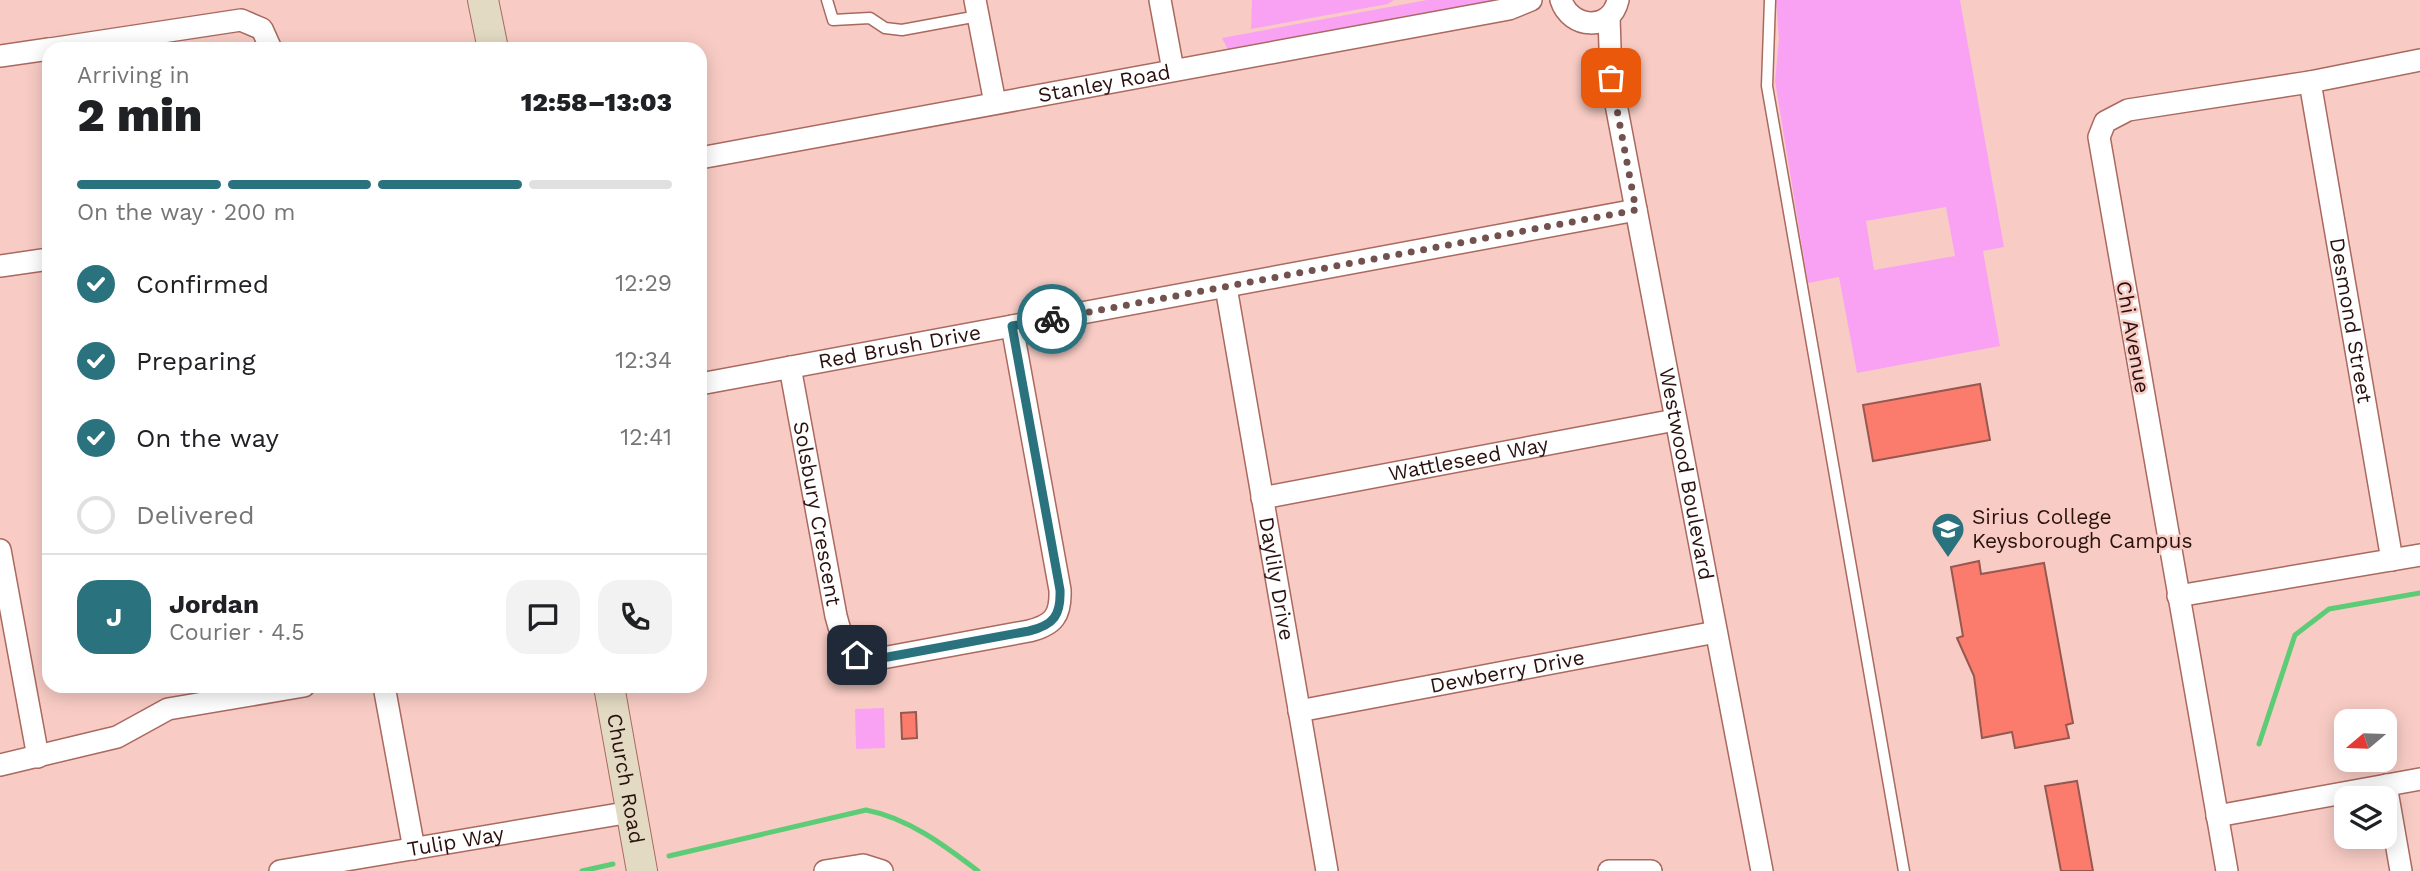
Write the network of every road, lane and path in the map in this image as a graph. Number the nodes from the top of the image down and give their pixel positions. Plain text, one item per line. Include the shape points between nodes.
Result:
1 (483, 0) edge
2 (827, 0) edge
3 (1160, 0) edge
4 (1531, 0) edge
5 (1770, 0) edge
6 (1617, 5) edge
7 (977, 8) edge
8 (1508, 9) junction
9 (1571, 13) edge
10 (95, 42) edge
11 (268, 42) edge
12 (492, 42) edge
13 (42, 50) edge
14 (0, 56) edge
15 (2420, 60) edge
16 (1173, 70) junction
17 (1611, 78) junction
18 (2310, 82) junction
19 (995, 103) junction
20 (707, 157) edge
21 (1636, 210) junction
22 (42, 260) edge
23 (0, 266) edge
24 (1226, 287) junction
25 (1012, 326) junction
26 (790, 367) junction
27 (707, 383) edge
28 (1675, 420) junction
29 (1262, 498) junction
30 (0, 550) edge
31 (2420, 555) edge
32 (2392, 560) junction
33 (2178, 596) junction
34 (1716, 632) junction
35 (263, 693) edge
36 (385, 693) edge
37 (610, 693) edge
38 (1299, 711) junction
39 (38, 757) junction
40 (0, 765) edge
41 (2420, 779) edge
42 (2386, 785) junction
43 (631, 812) junction
44 (2217, 816) junction
45 (414, 849) junction
46 (280, 871) edge
47 (642, 871) edge
48 (825, 871) edge
49 (882, 871) edge
50 (1327, 871) edge
51 (1609, 871) edge
52 (1651, 871) edge
53 (1762, 871) edge
54 (1905, 871) edge
55 (2227, 871) edge
56 (2401, 871) edge

1 - 12 main road
2 - 7 lane via 834,20 870,18 885,28 902,30
3 - 16 street
4 - 8 street, Stanley Road
5 - 54 lane via 1767,86
6 - 9 street, Stanley Road via 1601,22
6 - 17 street, Westwood Boulevard
7 - 19 street
8 - 9 street, Stanley Road
8 - 16 street, Stanley Road
9 - 17 street, Westwood Boulevard via 1600,51
10 - 11 street via 241,20 257,24
13 - 14 street
15 - 18 street, Chi Avenue
16 - 19 street, Stanley Road
17 - 21 street, Westwood Boulevard
18 - 32 street, Desmond Street
18 - 33 street, Chi Avenue via 2128,110 2105,122 2099,137
19 - 20 street, Stanley Road
21 - 24 street, Red Brush Drive
21 - 28 street, Westwood Boulevard
22 - 23 street
24 - 25 street, Red Brush Drive
24 - 29 street, Daylily Drive
25 - 26 street, Red Brush Drive
25 - 26 street, Solsbury Crescent via 1061,603 1047,626 1016,634 877,659 860,657 848,647 836,616
26 - 27 street, Red Brush Drive
28 - 29 street, Wattleseed Way
28 - 34 street, Westwood Boulevard
29 - 38 street, Daylily Drive
30 - 39 street
31 - 32 street
32 - 33 street
33 - 44 street, Chi Avenue
34 - 38 street, Dewberry Drive
34 - 53 street, Westwood Boulevard
35 - 39 street via 169,709 117,737
36 - 45 street
37 - 43 main road, Church Road
38 - 50 street, Daylily Drive
39 - 40 street
41 - 42 street
42 - 44 street
42 - 56 street
43 - 45 street, Tulip Way
43 - 47 main road, Church Road
44 - 55 street, Chi Avenue
45 - 46 street, Tulip Way
48 - 49 street via 863,865
51 - 52 street

